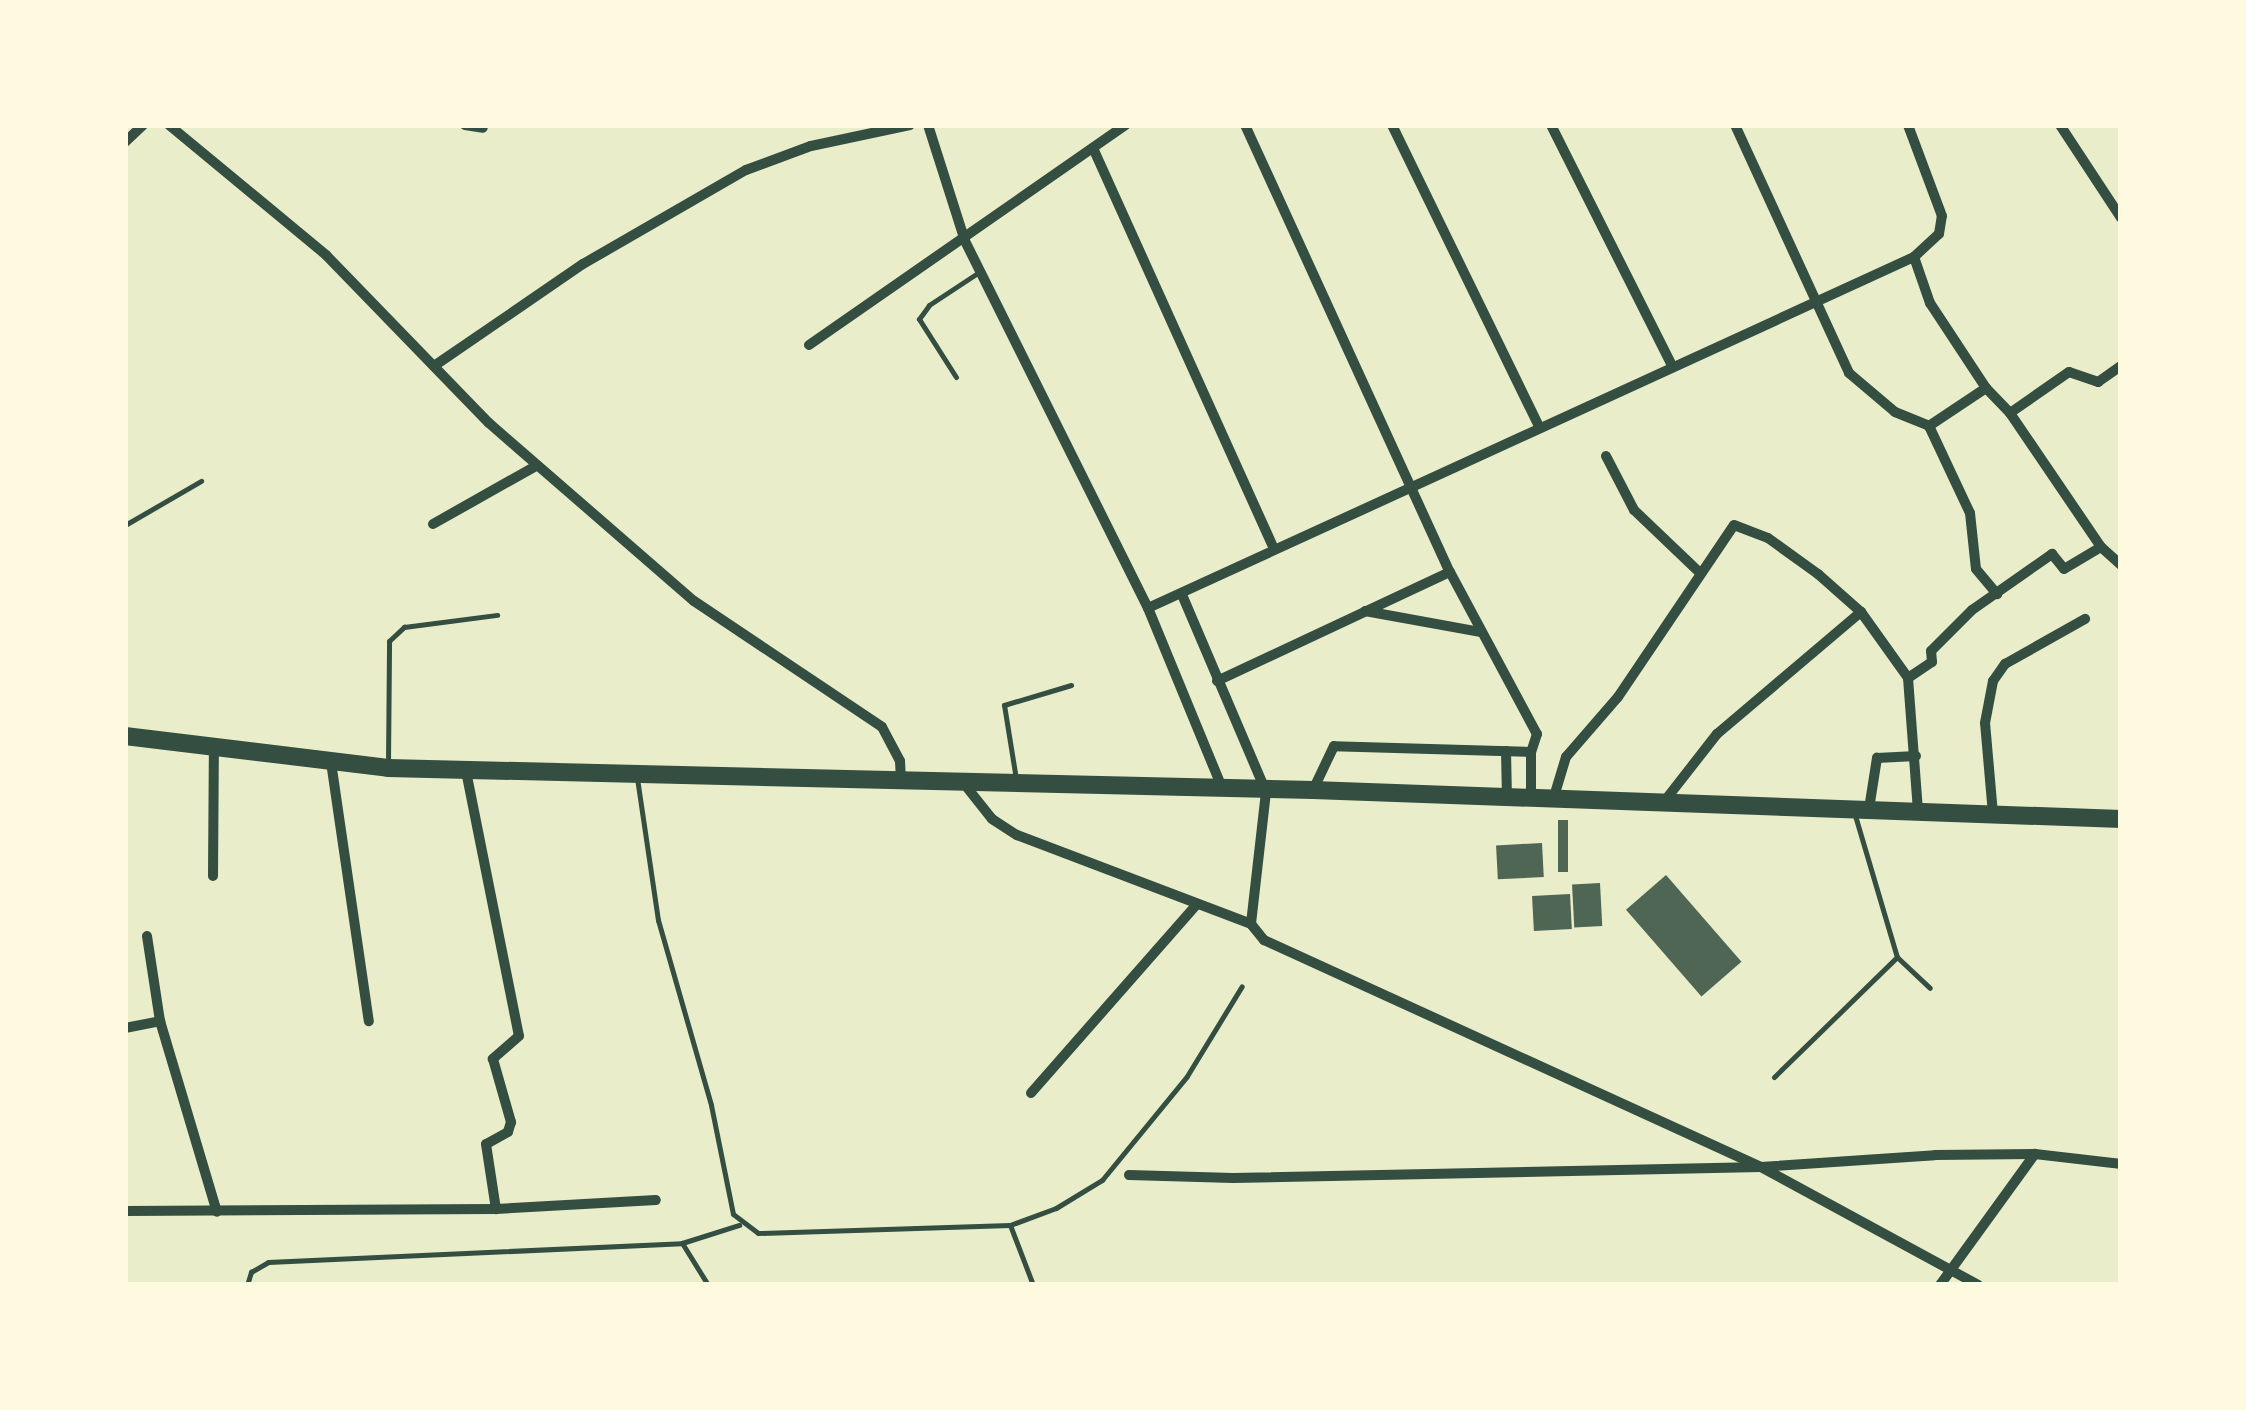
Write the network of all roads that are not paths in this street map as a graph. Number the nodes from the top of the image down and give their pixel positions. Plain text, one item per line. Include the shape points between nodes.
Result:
1 (142, 125) edge
2 (169, 125) edge
3 (465, 125) edge
4 (910, 125) edge
5 (928, 125) edge
6 (1126, 125) edge
7 (1246, 125) edge
8 (1392, 125) edge
9 (1551, 125) edge
10 (1735, 125) edge
11 (1908, 125) edge
12 (2060, 125) edge
13 (483, 128) dead end
14 (125, 142) edge
15 (1094, 148) junction
16 (2121, 218) edge
17 (965, 241) junction
18 (1914, 258) junction
19 (979, 272) junction
20 (1816, 302) junction
21 (809, 346) dead end
22 (1671, 364) junction
23 (434, 366) junction
24 (2121, 366) edge
25 (956, 377) dead end
26 (1986, 388) junction
27 (2010, 412) junction
28 (1928, 426) junction
29 (1540, 428) junction
30 (1606, 456) dead end
31 (536, 466) junction
32 (201, 481) dead end
33 (1414, 484) junction
34 (125, 524) edge
35 (433, 524) dead end
36 (1272, 546) junction
37 (2101, 547) junction
38 (2121, 565) edge
39 (1450, 572) junction
40 (1699, 572) junction
41 (1997, 594) junction
42 (1182, 597) junction
43 (1148, 608) junction
44 (1364, 611) junction
45 (1861, 612) junction
46 (498, 615) dead end
47 (2085, 620) dead end
48 (1481, 632) junction
49 (1908, 678) junction
50 (1216, 681) junction
51 (1071, 685) dead end
52 (125, 736) edge
53 (214, 748) junction
54 (1506, 751) junction
55 (1531, 752) junction
56 (1916, 756) junction
57 (331, 762) junction
58 (388, 768) junction
59 (466, 771) junction
60 (637, 778) junction
61 (900, 778) junction
62 (1017, 782) junction
63 (965, 785) junction
64 (1313, 790) junction
65 (1223, 791) junction
66 (1266, 792) junction
67 (1507, 798) junction
68 (1531, 800) junction
69 (1553, 800) junction
70 (1663, 803) junction
71 (1861, 809) junction
72 (1918, 811) junction
73 (1993, 814) junction
74 (2121, 819) edge
75 (214, 876) dead end
76 (1195, 906) junction
77 (1250, 924) junction
78 (147, 936) dead end
79 (1897, 957) junction
80 (1242, 986) dead end
81 (1930, 988) dead end
82 (160, 1021) junction
83 (369, 1022) dead end
84 (125, 1028) edge
85 (1774, 1076) dead end
86 (1031, 1092) dead end
87 (2035, 1154) junction
88 (2121, 1164) edge
89 (1761, 1167) junction
90 (1129, 1175) dead end
91 (656, 1200) dead end
92 (496, 1209) junction
93 (125, 1210) edge
94 (217, 1212) junction
95 (1010, 1224) junction
96 (739, 1225) junction
97 (682, 1243) junction
98 (1949, 1270) junction
99 (247, 1285) edge
100 (708, 1285) edge
101 (1033, 1285) edge
102 (1940, 1285) edge
103 (1978, 1285) edge

1 - 14 street
2 - 23 street via 326,255
3 - 13 street
4 - 23 street via 811,146 746,170 583,264
5 - 17 street
6 - 15 street
7 - 33 street
8 - 29 street
9 - 22 street
10 - 20 street
11 - 18 street via 1942,226
12 - 16 street
15 - 17 street
15 - 36 street
17 - 19 street
17 - 21 street
18 - 20 street
18 - 26 street via 1930,303
19 - 25 lane via 928,305 920,319
19 - 43 street
20 - 22 street
20 - 28 street via 1849,373 1895,412
22 - 29 street
23 - 31 street
24 - 27 street via 2098,382 2070,372
26 - 27 street
26 - 28 street
27 - 37 street
28 - 41 street via 1970,513 1976,569
29 - 33 street
30 - 40 street via 1634,510
31 - 35 street
31 - 61 street via 707,612 882,727 900,762
32 - 34 lane
33 - 36 street
33 - 39 street
36 - 42 street
37 - 38 street
37 - 41 street via 2064,569 2052,554
39 - 44 street
39 - 48 street
40 - 45 street via 1741,524 1818,574
40 - 69 street via 1618,697 1557,771
41 - 49 street via 1972,610 1931,651 1932,662
42 - 43 street
42 - 50 street
43 - 65 street
44 - 48 street
44 - 50 street
45 - 49 street
45 - 70 street via 1717,734
46 - 58 lane via 404,627 389,641
47 - 73 street via 2005,664 1993,680 1985,723
48 - 55 street via 1532,720 1537,734
49 - 56 street
50 - 66 street
51 - 62 lane via 1004,705
52 - 53 main road
53 - 57 main road
53 - 75 street
54 - 55 street
54 - 64 street via 1334,746
54 - 67 street
55 - 68 street
56 - 71 street via 1877,758
56 - 72 street
57 - 58 main road
57 - 83 street
58 - 59 main road
59 - 60 main road
59 - 92 street via 519,1036 493,1059 511,1122 508,1132 486,1144
60 - 61 main road
60 - 96 lane via 658,920
61 - 63 main road
62 - 63 main road
62 - 65 main road
63 - 76 street via 992,819 1017,834
64 - 66 main road
64 - 67 main road
65 - 66 main road
66 - 77 street
67 - 68 main road
68 - 69 main road
69 - 70 main road
70 - 71 main road
71 - 72 main road
71 - 79 lane
72 - 73 main road
73 - 74 main road
76 - 77 street
76 - 86 street
77 - 89 street via 1264,940
78 - 82 street
79 - 81 lane
79 - 85 lane
80 - 95 lane via 1188,1076 1102,1180
82 - 84 street
82 - 94 street
87 - 88 street
87 - 89 street
87 - 98 street
89 - 90 street
89 - 98 street
91 - 92 street
92 - 94 street
93 - 94 street
95 - 96 lane via 777,1235
95 - 101 lane
96 - 97 lane
97 - 99 lane via 268,1262 252,1272
97 - 100 lane
98 - 102 street
98 - 103 street

